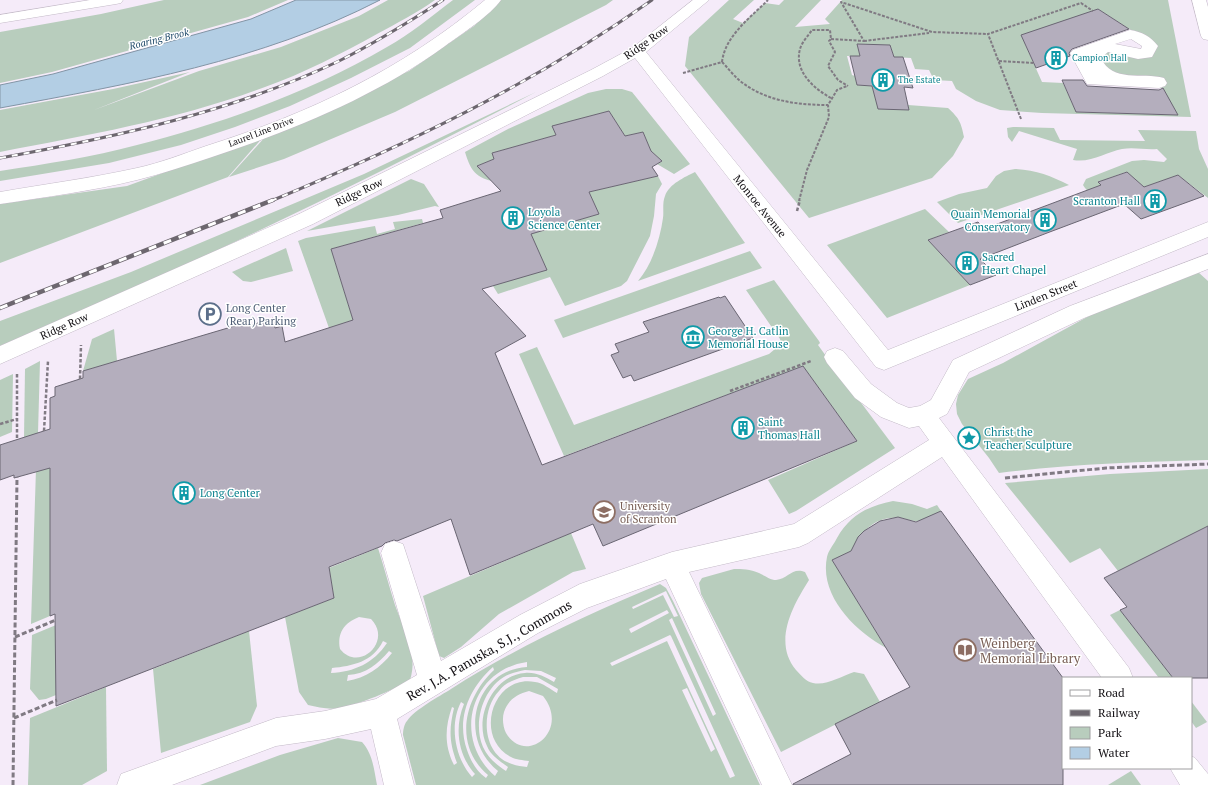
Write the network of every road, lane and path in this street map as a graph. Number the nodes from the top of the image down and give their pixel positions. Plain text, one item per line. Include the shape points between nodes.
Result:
1 (116, 0) edge
2 (494, 0) edge
3 (702, 0) edge
4 (768, 0) edge
5 (1199, 0) edge
6 (1093, 11) dead end
7 (0, 19) edge
8 (932, 32) junction
9 (988, 34) junction
10 (1208, 36) edge
11 (831, 39) junction
12 (864, 41) junction
13 (637, 51) junction
14 (999, 61) junction
15 (722, 62) junction
16 (1034, 63) dead end
17 (680, 74) dead end
18 (1158, 81) joint
19 (831, 98) junction
20 (828, 105) junction
21 (1021, 119) dead end
22 (0, 198) edge
23 (796, 215) dead end
24 (1208, 229) edge
25 (1208, 261) edge
26 (81, 341) dead end
27 (0, 355) edge
28 (827, 358) joint
29 (884, 361) joint
30 (48, 368) dead end
31 (18, 370) dead end
32 (80, 379) dead end
33 (730, 390) dead end
34 (924, 415) junction
35 (17, 419) junction
36 (0, 424) edge
37 (44, 432) dead end
38 (17, 440) dead end
39 (944, 443) junction
40 (1208, 464) edge
41 (17, 477) dead end
42 (974, 482) junction
43 (394, 552) dead end
44 (672, 564) junction
45 (56, 620) dead end
46 (15, 637) junction
47 (1118, 677) edge
48 (433, 681) junction
49 (57, 700) dead end
50 (381, 712) junction
51 (14, 718) junction
52 (1186, 769) edge
53 (13, 785) edge
54 (132, 785) edge
55 (399, 785) edge
56 (777, 785) edge
57 (1198, 785) edge

1 - 7 main road
2 - 22 main road, Laurel Line Drive via 439,44 397,71 266,132 140,173
3 - 13 main road, Ridge Row
4 - 15 path via 729,40 721,56
5 - 10 main road
6 - 9 path via 1081,3
8 - 9 path
8 - 12 path
8 - 12 path via 841,2
9 - 14 path
11 - 12 path
11 - 19 path via 829,42 834,46 835,52 828,66 838,80 848,86 837,90
11 - 19 path via 830,30 812,30 800,48 799,62 802,73 810,83
13 - 27 main road, Ridge Row via 306,219
13 - 29 main road, Monroe Avenue
14 - 16 path
14 - 21 path
15 - 17 path
15 - 20 path via 744,84 754,90 796,104
18 - 18 main road via 1131,80 1114,76 1101,71 1096,63 1094,57 1106,47 1147,54 1150,46 1139,36 1130,34 1078,53 1093,81 1160,83
19 - 20 path
20 - 23 path via 829,117 807,170
24 - 29 main road, Linden Street
25 - 34 main road via 1077,312 961,366 939,407
26 - 32 path
28 - 33 path
28 - 34 main road via 862,391 889,410 909,418
30 - 37 path
31 - 35 path
34 - 39 main road
35 - 36 path
35 - 38 path
39 - 42 main road
39 - 44 main road, Rev. J.A. Panuska, S.J., Commons via 798,535
40 - 42 path via 1038,473
41 - 46 path
42 - 47 main road
43 - 48 main road
44 - 48 main road, Rev. J.A. Panuska, S.J., Commons via 580,597
44 - 56 main road
45 - 46 path
46 - 51 path
48 - 50 main road, Rev. J.A. Panuska, S.J., Commons
49 - 51 path
50 - 54 main road, Rev. J.A. Panuska, S.J., Commons via 325,725 276,732
50 - 55 main road
51 - 53 path
52 - 57 main road

